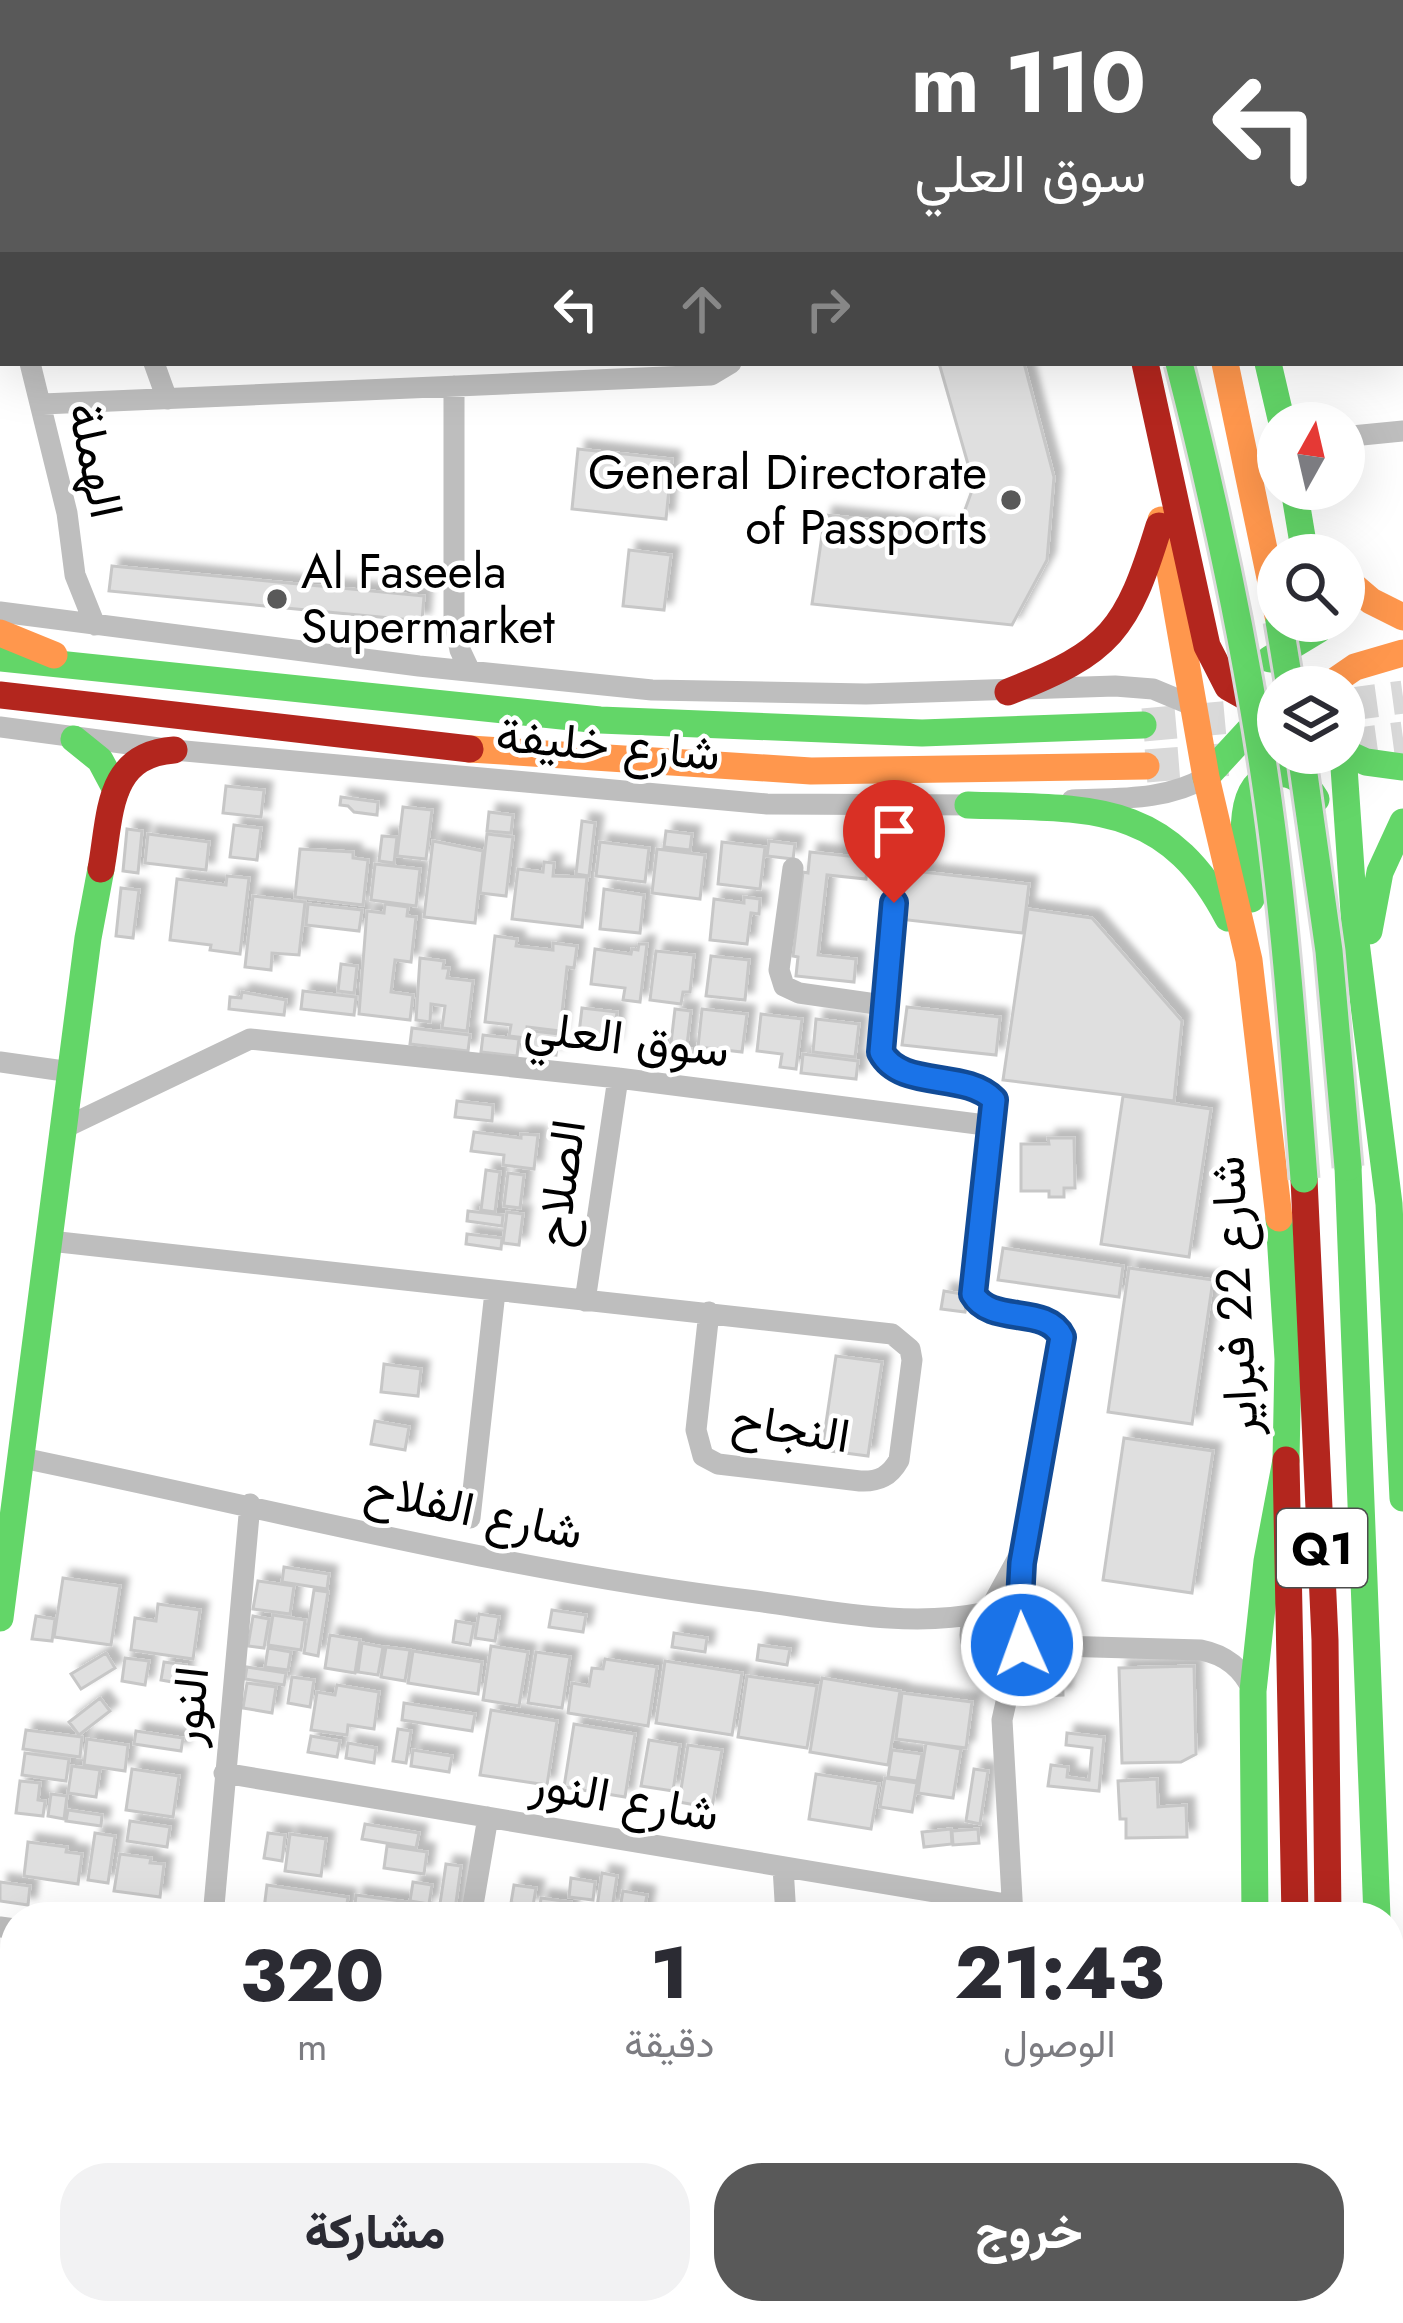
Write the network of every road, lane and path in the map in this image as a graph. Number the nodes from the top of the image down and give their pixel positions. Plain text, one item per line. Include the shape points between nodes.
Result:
1 (31, 366) edge
2 (155, 366) edge
3 (725, 366) edge
4 (1146, 366) edge
5 (1180, 366) edge
6 (1226, 366) edge
7 (1269, 366) edge
8 (454, 386) junction
9 (167, 399) junction
10 (1277, 402) edge
11 (43, 404) junction
12 (1403, 431) edge
13 (1365, 435) edge
14 (1171, 472) junction
15 (1161, 520) junction
16 (1263, 534) edge
17 (75, 574) junction
18 (1365, 596) edge
19 (0, 612) edge
20 (1403, 616) edge
21 (47, 618) junction
22 (454, 619) junction
23 (95, 625) junction
24 (0, 633) edge
25 (1294, 642) edge
26 (1207, 646) junction
27 (1403, 653) edge
28 (0, 658) edge
29 (71, 665) junction
30 (419, 666) junction
31 (1358, 666) edge
32 (469, 670) junction
33 (1008, 692) junction
34 (0, 695) edge
35 (1257, 700) edge
36 (1193, 706) junction
37 (1143, 725) tunnel mouth
38 (0, 727) edge
39 (1257, 738) edge
40 (74, 739) junction
41 (174, 749) junction
42 (1257, 752) edge
43 (1365, 762) edge
44 (1257, 763) edge
45 (1146, 766) tunnel mouth
46 (1403, 767) edge
47 (1304, 774) edge
48 (1314, 774) edge
49 (1345, 774) edge
50 (1206, 777) junction
51 (116, 790) junction
52 (968, 806) junction
53 (1348, 811) junction
54 (1218, 818) junction
55 (1403, 822) edge
56 (900, 831) dead end
57 (793, 868) dead end
58 (1357, 942) junction
59 (1249, 960) junction
60 (1364, 985) junction
61 (1254, 1004) junction
62 (883, 1005) junction
63 (0, 1062) edge
64 (71, 1072) junction
65 (618, 1078) junction
66 (993, 1126) junction
67 (64, 1128) junction
68 (50, 1241) junction
69 (495, 1292) junction
70 (585, 1301) junction
71 (709, 1312) junction
72 (22, 1459) junction
73 (1286, 1460) junction
74 (1403, 1498) edge
75 (250, 1504) junction
76 (470, 1518) dead end
77 (1024, 1544) junction
78 (986, 1611) junction
79 (0, 1618) edge
80 (1019, 1619) junction
81 (914, 1621) junction
82 (1020, 1649) junction
83 (977, 1652) junction
84 (1253, 1691) junction
85 (1002, 1720) junction
86 (224, 1773) junction
87 (488, 1817) junction
88 (783, 1867) junction
89 (214, 1902) edge
90 (474, 1902) edge
91 (785, 1902) edge
92 (966, 1902) edge
93 (1012, 1902) edge
94 (1255, 1902) edge
95 (1295, 1902) edge
96 (1328, 1902) edge
97 (1377, 1902) edge

1 - 11 street, الهملة
2 - 9 street
3 - 8 street via 711,375
4 - 14 main road
5 - 96 main road, شارع 22 فبراير / Q1, bridge via 1214,495 1283,929 1304,1179
6 - 16 main road
7 - 10 main road
8 - 9 street
8 - 22 street
9 - 11 street
11 - 17 street, الهملة
12 - 13 street
14 - 15 main road
14 - 26 main road
15 - 33 main road via 1138,597 1106,643 1058,674
15 - 36 main road, شارع 22 فبراير
17 - 21 street, الهملة
17 - 23 street, الهملة
18 - 20 main road
19 - 21 street, شارع خليفة
21 - 23 street, شارع خليفة
22 - 30 street via 438,652
22 - 32 street
23 - 30 street, شارع خليفة
24 - 29 main road
25 - 26 main road via 1270,659 1235,658
26 - 35 main road via 1228,687
27 - 31 main road
28 - 29 main road, شارع خليفة
29 - 37 main road, شارع خليفة via 600,720 922,733
30 - 32 street, شارع خليفة
32 - 33 street, شارع خليفة via 652,690
33 - 36 street, شارع خليفة via 1138,687
34 - 45 main road, شارع خليفة via 524,754 763,770
36 - 39 main road
36 - 50 main road, شارع 22 فبراير
38 - 40 street, شارع خليفة
40 - 41 street, شارع خليفة
40 - 51 main road via 109,768
41 - 51 main road via 148,752 127,767
41 - 52 street, شارع خليفة via 767,804
42 - 50 main road
43 - 46 main road
44 - 54 main road
47 - 97 main road, Q1, bridge via 1348,1167
48 - 53 main road
49 - 53 main road
50 - 52 street, شارع خليفة via 1142,796
50 - 54 main road, شارع 22 فبراير
51 - 64 main road
52 - 61 main road via 1116,816 1177,844 1224,908
53 - 58 main road
54 - 59 main road, شارع 22 فبراير
55 - 60 main road via 1380,872
56 - 62 street
57 - 62 street via 779,970 784,986
58 - 59 main road via 1337,894 1315,795 1292,776 1272,775 1245,802
58 - 60 main road
59 - 61 main road, شارع 22 فبراير
60 - 74 main road via 1390,1204
61 - 73 main road, شارع 22 فبراير via 1282,1242
62 - 66 street via 887,1063 984,1090 994,1100
63 - 64 street
64 - 67 main road
65 - 66 street, سوق العلي
65 - 67 street, سوق العلي via 250,1039
65 - 70 street, الصلاح
66 - 77 street via 973,1294 986,1308 1049,1322 1062,1337
67 - 68 main road
68 - 69 street, النجاح
68 - 72 main road
69 - 70 street, النجاح
69 - 76 street
70 - 71 street, النجاح
71 - 71 street, النجاح via 903,1340 912,1360 893,1470 860,1481 703,1456 697,1430
72 - 75 street, شارع الفلاح
72 - 79 main road
73 - 84 main road, شارع 22 فبراير
73 - 95 main road
75 - 81 street, شارع الفلاح via 573,1574
75 - 86 street, النور
77 - 78 street
77 - 80 street
78 - 80 street
78 - 81 street, شارع الفلاح
78 - 83 street via 971,1629
80 - 82 street
81 - 83 street, شارع الفلاح
82 - 83 street via 994,1662
82 - 84 street via 1215,1653
82 - 85 street, شارع النور
83 - 85 street, شارع النور
84 - 94 main road, شارع 22 فبراير
85 - 93 street, شارع النور
86 - 87 street, شارع النور
86 - 89 street, النور
87 - 88 street, شارع النور
87 - 90 street
88 - 91 street
88 - 92 street, شارع النور

